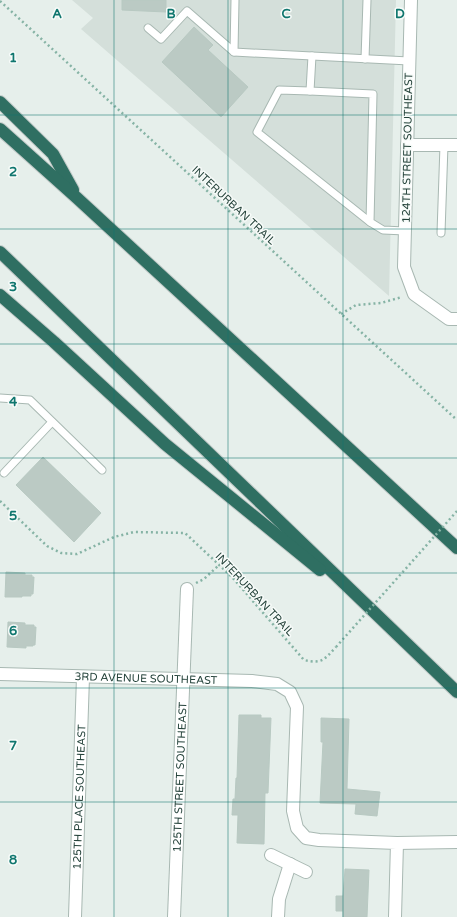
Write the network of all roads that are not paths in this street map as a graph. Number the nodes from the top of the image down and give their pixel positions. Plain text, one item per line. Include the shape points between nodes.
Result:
1 (235, 0) edge
2 (367, 0) edge
3 (410, 0) edge
4 (148, 28) dead end
5 (234, 52) junction
6 (312, 56) junction
7 (365, 59) junction
8 (409, 61) junction
9 (310, 91) junction
10 (0, 102) edge
11 (0, 129) edge
12 (407, 145) junction
13 (444, 145) junction
14 (457, 145) edge
15 (78, 198) junction
16 (370, 222) junction
17 (405, 231) junction
18 (441, 233) dead end
19 (0, 252) edge
20 (0, 295) edge
21 (457, 319) edge
22 (0, 398) edge
23 (52, 422) junction
24 (102, 470) dead end
25 (4, 473) dead end
26 (457, 548) edge
27 (187, 589) road end
28 (385, 623) junction
29 (0, 674) edge
30 (83, 677) junction
31 (183, 679) junction
32 (457, 692) edge
33 (457, 842) edge
34 (397, 843) junction
35 (271, 855) dead end
36 (290, 864) junction
37 (306, 872) dead end
38 (75, 917) edge
39 (174, 917) edge
40 (278, 917) edge
41 (395, 917) edge

1 - 5 lane
2 - 7 lane
3 - 8 street, 124TH STREET SOUTHEAST
4 - 5 lane via 161,39 187,11
5 - 6 lane
6 - 7 lane
6 - 9 lane
7 - 8 lane
8 - 12 street, 124TH STREET SOUTHEAST
9 - 16 lane via 373,94
9 - 16 lane via 279,90 257,132
10 - 15 highway via 53,154
11 - 15 highway
12 - 13 street
12 - 17 street, 124TH STREET SOUTHEAST
13 - 14 street
13 - 18 lane
15 - 26 highway
16 - 17 lane via 383,230
17 - 21 street, 124TH STREET SOUTHEAST via 404,267 414,294 449,319
19 - 28 highway
20 - 28 highway via 165,444
22 - 23 lane via 30,400
23 - 24 lane
23 - 25 lane
27 - 31 street, 125TH STREET SOUTHEAST
28 - 32 highway
29 - 30 street, 3RD AVENUE SOUTHEAST
30 - 31 street, 3RD AVENUE SOUTHEAST
30 - 38 street, 125TH PLACE SOUTHEAST
31 - 34 street, 3RD AVENUE SOUTHEAST via 277,684 290,692 297,707 293,811 297,828 306,838
31 - 39 street, 125TH STREET SOUTHEAST
33 - 34 street
34 - 41 street
35 - 36 street
36 - 37 street
36 - 40 street via 279,899

